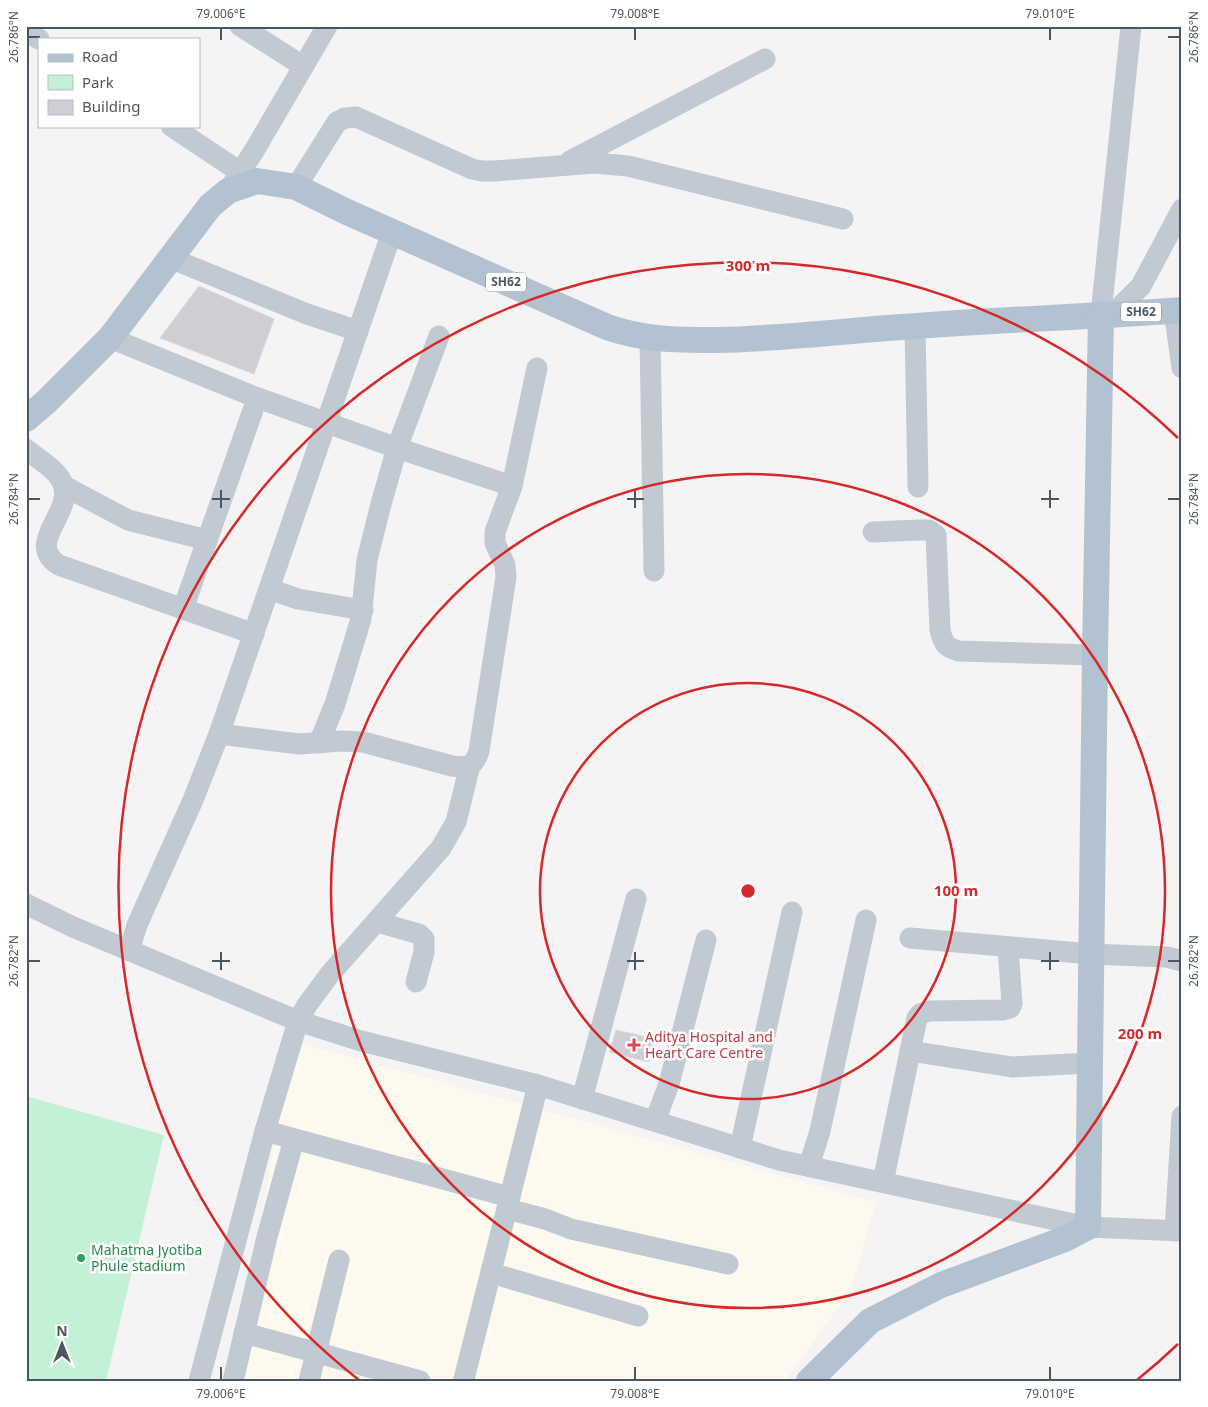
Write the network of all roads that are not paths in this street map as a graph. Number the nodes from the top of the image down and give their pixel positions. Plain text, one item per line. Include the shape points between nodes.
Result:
1 (240, 26) edge
2 (327, 26) edge
3 (1131, 26) edge
4 (765, 59) dead end
5 (303, 66) junction
6 (173, 128) edge
7 (561, 165) junction
8 (234, 182) junction
9 (296, 187) junction
10 (1182, 209) edge
11 (844, 219) dead end
12 (392, 232) junction
13 (170, 258) junction
14 (1178, 310) edge
15 (1108, 314) junction
16 (915, 326) junction
17 (358, 331) junction
18 (439, 336) dead end
19 (110, 338) junction
20 (650, 338) junction
21 (537, 368) dead end
22 (1182, 368) edge
23 (253, 410) dead end
24 (26, 419) edge
25 (327, 423) junction
26 (398, 448) junction
27 (26, 449) edge
28 (64, 486) junction
29 (512, 486) junction
30 (918, 487) dead end
31 (873, 532) dead end
32 (207, 540) junction
33 (654, 571) dead end
34 (269, 589) junction
35 (183, 609) junction
36 (363, 610) junction
37 (254, 634) junction
38 (1095, 655) junction
39 (219, 734) junction
40 (319, 743) junction
41 (470, 765) junction
42 (636, 899) dead end
43 (26, 904) edge
44 (792, 912) dead end
45 (866, 920) dead end
46 (377, 922) junction
47 (910, 938) dead end
48 (706, 940) dead end
49 (1008, 947) junction
50 (129, 951) junction
51 (1091, 954) junction
52 (1182, 961) edge
53 (416, 982) dead end
54 (303, 1013) junction
55 (910, 1051) junction
56 (1090, 1063) junction
57 (538, 1085) junction
58 (582, 1099) junction
59 (1182, 1116) edge
60 (656, 1122) junction
61 (265, 1131) junction
62 (294, 1139) junction
63 (740, 1148) junction
64 (809, 1166) junction
65 (883, 1182) junction
66 (508, 1203) junction
67 (1088, 1226) junction
68 (1178, 1231) edge
69 (340, 1260) dead end
70 (728, 1264) dead end
71 (491, 1272) junction
72 (638, 1316) dead end
73 (244, 1332) junction
74 (316, 1352) junction
75 (462, 1380) edge
76 (199, 1381) edge
77 (233, 1381) edge
78 (310, 1381) edge
79 (420, 1381) edge
80 (809, 1381) edge

1 - 5 street
2 - 5 street
3 - 15 street
4 - 7 street
5 - 8 street
6 - 8 street
7 - 9 street via 495,171 472,169 356,117 337,122
7 - 11 street via 628,166
8 - 9 main road, SH62 via 257,181
8 - 13 main road, SH62 via 210,206
9 - 12 main road, SH62
10 - 15 street via 1141,286
12 - 17 street
12 - 20 main road, SH62 via 607,328
13 - 17 street via 307,314
13 - 19 main road, SH62
14 - 15 main road, SH62
14 - 22 street
15 - 16 main road, SH62
15 - 38 main road
16 - 20 main road, SH62 via 753,339
16 - 30 street
17 - 25 street
18 - 26 street
19 - 24 main road, SH62
19 - 25 street
20 - 33 street
21 - 29 street
23 - 32 street
25 - 26 street
25 - 34 street
26 - 29 street
26 - 36 street via 368,560
27 - 28 street via 58,475
28 - 32 street via 128,520
28 - 35 street via 64,500 45,544 51,561
29 - 41 street via 495,532 495,543 505,565 506,577 479,751 476,761
31 - 38 street via 929,530 936,535 940,630 942,642 949,649
32 - 35 street
34 - 36 street via 298,599
34 - 37 street
35 - 37 street
36 - 40 street via 340,688
37 - 39 street
38 - 51 main road
39 - 40 street via 299,744
39 - 50 street
40 - 41 street via 363,742 452,766
41 - 46 street via 461,805 449,836
42 - 58 street
43 - 50 street
44 - 63 street
45 - 64 street via 820,1131
46 - 53 street via 419,934 424,939
46 - 54 street via 330,974
47 - 49 street
48 - 60 street
49 - 51 street
49 - 55 street via 1010,1008 920,1014
50 - 54 street
51 - 52 street via 1167,957
51 - 56 main road
54 - 57 street via 361,1041
54 - 61 street
55 - 56 street via 1012,1066
55 - 65 street
56 - 67 main road
57 - 58 street
57 - 66 street
58 - 60 street
59 - 68 street
60 - 63 street
61 - 62 street
61 - 76 street
62 - 66 street
62 - 73 street
63 - 64 street
64 - 65 street
65 - 67 street
66 - 70 street via 571,1229
66 - 71 street
67 - 68 street
67 - 80 main road via 1065,1239 942,1284 870,1321
69 - 74 street
71 - 72 street
71 - 75 street
73 - 74 street
73 - 77 street
74 - 78 street
74 - 79 street

